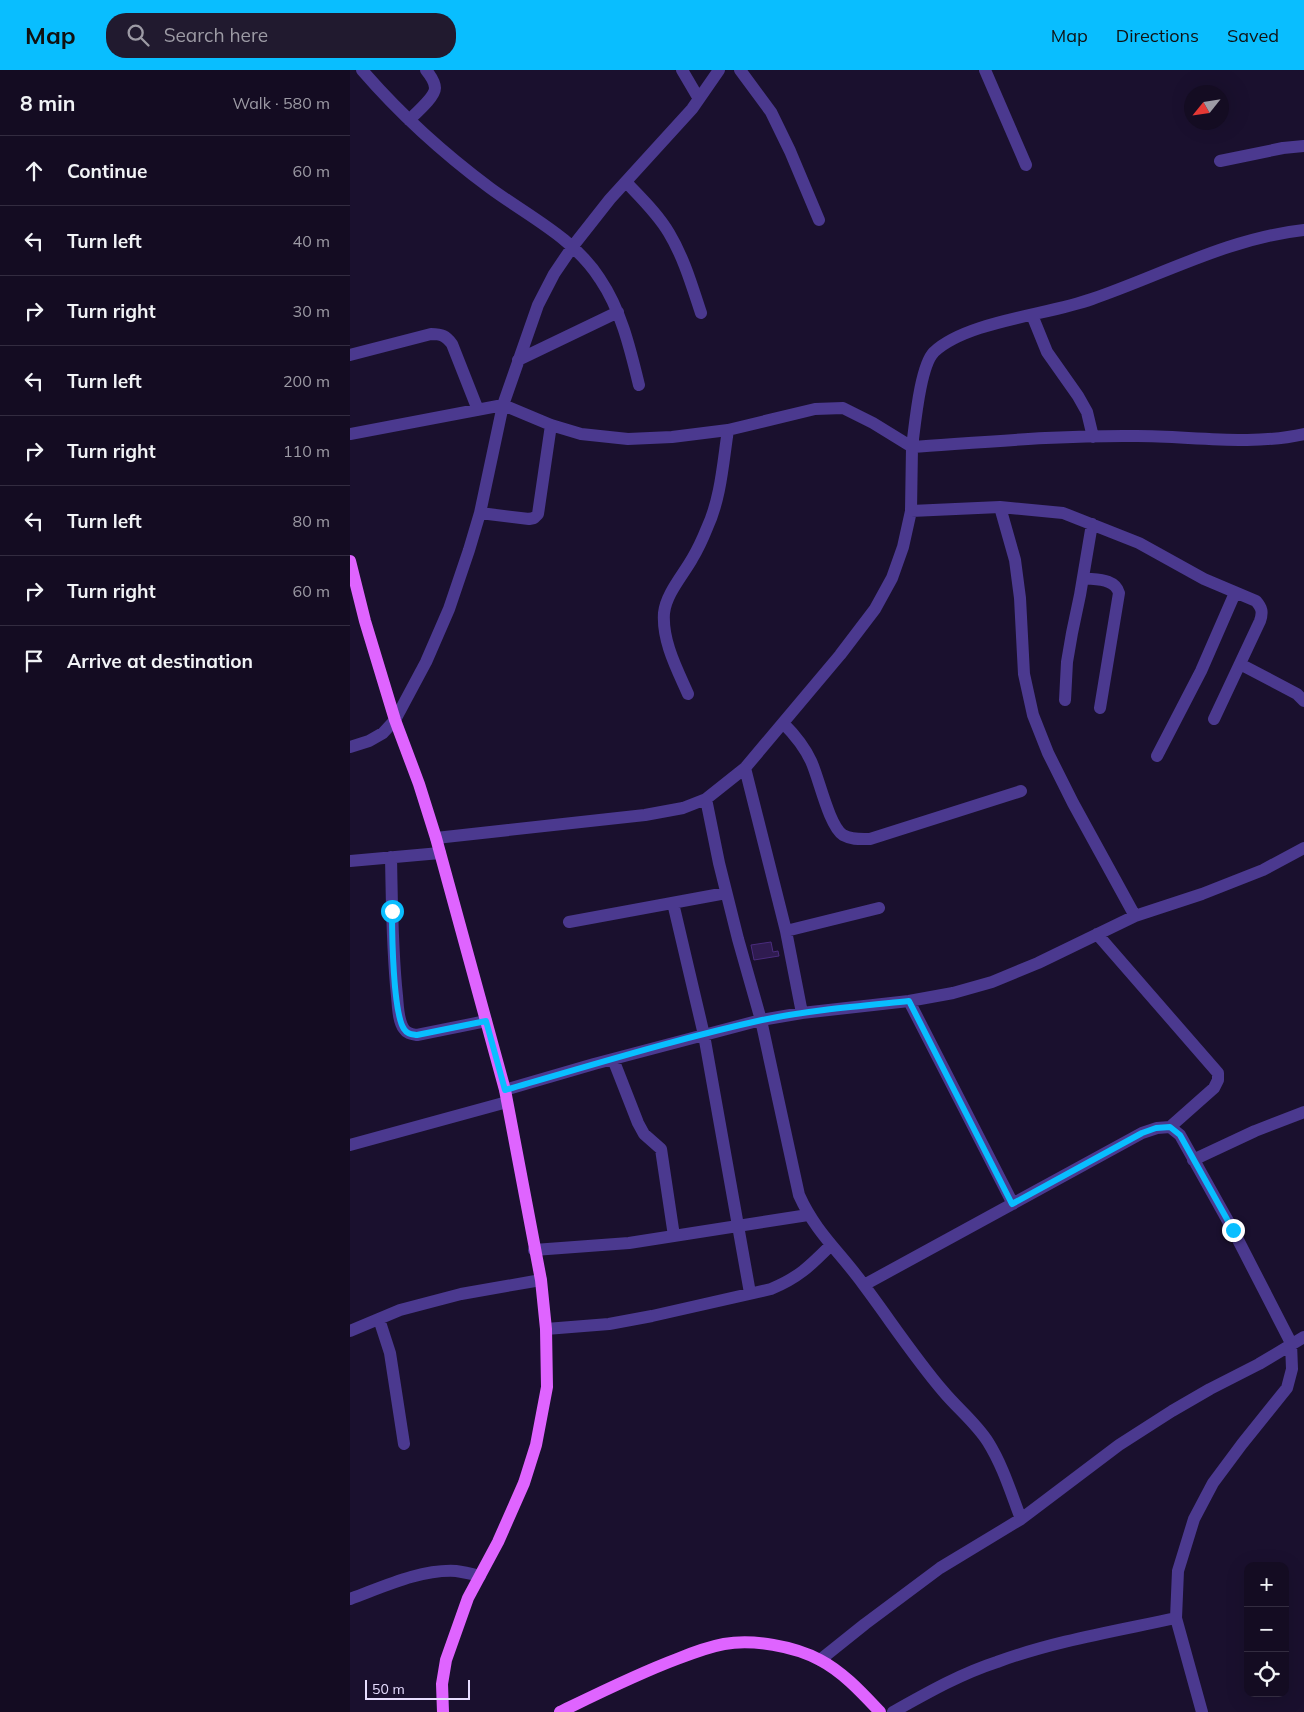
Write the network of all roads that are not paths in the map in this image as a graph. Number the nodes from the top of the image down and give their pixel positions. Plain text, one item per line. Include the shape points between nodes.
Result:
1 (362, 70) edge
2 (426, 70) edge
3 (682, 70) edge
4 (719, 70) edge
5 (740, 70) edge
6 (985, 70) edge
7 (699, 99) junction
8 (409, 120) junction
9 (1304, 146) edge
10 (1220, 161) dead end
11 (1026, 165) dead end
12 (626, 182) junction
13 (819, 220) dead end
14 (1304, 230) edge
15 (572, 246) junction
16 (618, 312) junction
17 (701, 313) dead end
18 (1032, 315) junction
19 (350, 355) edge
20 (518, 360) junction
21 (639, 385) dead end
22 (502, 405) junction
23 (478, 410) junction
24 (551, 425) junction
25 (728, 430) junction
26 (350, 434) edge
27 (1304, 434) edge
28 (1094, 437) junction
29 (912, 447) junction
30 (1000, 507) junction
31 (912, 511) junction
32 (480, 513) junction
33 (1092, 524) junction
34 (350, 561) edge
35 (1083, 578) junction
36 (1235, 593) junction
37 (1240, 664) junction
38 (688, 694) dead end
39 (1065, 700) dead end
40 (1304, 701) edge
41 (1100, 708) dead end
42 (1214, 719) dead end
43 (396, 720) junction
44 (783, 723) junction
45 (350, 747) edge
46 (1157, 756) dead end
47 (744, 768) junction
48 (1021, 791) dead end
49 (706, 799) junction
50 (436, 838) junction
51 (1304, 848) edge
52 (440, 853) junction
53 (391, 857) junction
54 (350, 861) edge
55 (726, 893) junction
56 (673, 903) junction
57 (879, 908) dead end
58 (1135, 916) junction
59 (569, 922) dead end
60 (786, 931) junction
61 (1096, 934) junction
62 (909, 1001) junction
63 (802, 1013) junction
64 (761, 1020) junction
65 (486, 1021) junction
66 (704, 1035) junction
67 (613, 1059) junction
68 (506, 1096) junction
69 (1304, 1112) edge
70 (1170, 1127) junction
71 (350, 1145) edge
72 (1194, 1160) junction
73 (1012, 1204) junction
74 (808, 1215) junction
75 (740, 1226) junction
76 (674, 1236) junction
77 (830, 1246) junction
78 (534, 1250) junction
79 (540, 1280) junction
80 (864, 1285) junction
81 (750, 1293) junction
82 (379, 1319) junction
83 (546, 1329) junction
84 (350, 1331) edge
85 (1304, 1338) edge
86 (1291, 1344) junction
87 (404, 1444) dead end
88 (1021, 1519) junction
89 (480, 1576) junction
90 (350, 1599) edge
91 (1176, 1618) junction
92 (820, 1660) junction
93 (443, 1712) edge
94 (560, 1712) edge
95 (880, 1712) edge
96 (893, 1712) edge
97 (1202, 1712) edge

1 - 8 street
2 - 8 street via 436,87 434,95
3 - 7 street
4 - 7 street
5 - 13 street via 771,112
6 - 11 street
7 - 12 street
8 - 15 street via 448,156
9 - 10 street
12 - 15 street
12 - 17 street via 669,232
14 - 18 street via 1246,241 1090,300
15 - 16 street via 600,278
15 - 20 street via 538,305
16 - 20 street
16 - 21 street
18 - 28 street via 1047,352 1082,404
18 - 29 street via 956,337 933,353 924,372
19 - 23 street via 440,334 452,344
20 - 22 street
22 - 23 street
22 - 24 street
22 - 32 street
23 - 26 street
24 - 25 street via 581,434 628,439 672,438
24 - 32 street via 538,514 529,520
25 - 29 street via 815,409 843,408 873,422
25 - 38 street via 718,495 708,525 664,611 670,651
27 - 28 street via 1281,438 1227,439
28 - 29 street
29 - 31 street
30 - 31 street
30 - 33 street via 1063,513
30 - 58 street via 1015,560 1024,674 1033,715 1073,803
31 - 44 street via 892,578 875,609
32 - 43 street via 449,609
33 - 35 street
33 - 36 street via 1139,543
34 - 43 main road
35 - 39 street via 1067,662
35 - 41 street via 1114,583 1119,593
36 - 37 street via 1256,601 1263,613
36 - 46 street via 1204,664
37 - 40 street via 1297,694
37 - 42 street
43 - 45 street via 383,733
43 - 50 main road
44 - 47 street
44 - 48 street via 811,760 831,819 842,835 854,840 870,839
47 - 49 street
47 - 60 street
49 - 50 street via 683,808 645,815
49 - 55 street
50 - 52 main road
51 - 58 street via 1262,870
52 - 53 street
52 - 65 main road
53 - 54 street
53 - 65 street via 393,955 398,1009 404,1031 417,1035
55 - 56 street
55 - 64 street
56 - 59 street
56 - 66 street
57 - 60 street
58 - 61 street
60 - 63 street
61 - 62 street via 992,982
61 - 70 street via 1218,1073 1214,1088
62 - 63 street
62 - 73 street
63 - 64 street
64 - 66 street
64 - 74 street via 799,1195
65 - 68 main road
66 - 67 street
66 - 75 street
67 - 68 street
67 - 76 street via 638,1123 644,1134 661,1149
68 - 71 street
68 - 78 main road
69 - 72 street
70 - 72 street via 1180,1135
70 - 73 street via 1142,1133
72 - 86 street
73 - 80 street
74 - 75 street
74 - 77 street
75 - 76 street
75 - 81 street
76 - 78 street
77 - 80 street
77 - 81 street via 788,1282
78 - 79 main road
79 - 82 street via 461,1294
79 - 83 main road
80 - 88 street via 912,1354 987,1441 1000,1464
81 - 83 street via 609,1324
82 - 84 street
82 - 87 street via 391,1362
83 - 89 main road via 547,1388 536,1445 524,1483
85 - 86 street
86 - 88 street via 1119,1445
86 - 91 street via 1292,1368 1287,1388 1213,1483 1194,1519 1178,1571
88 - 92 street via 940,1568
89 - 90 street via 457,1571 430,1573
89 - 93 main road via 468,1598 446,1660 442,1684
91 - 96 street via 1049,1646 997,1662 945,1682
91 - 97 street
92 - 94 main road via 782,1646 749,1642 724,1644 641,1672
92 - 95 main road via 851,1682

